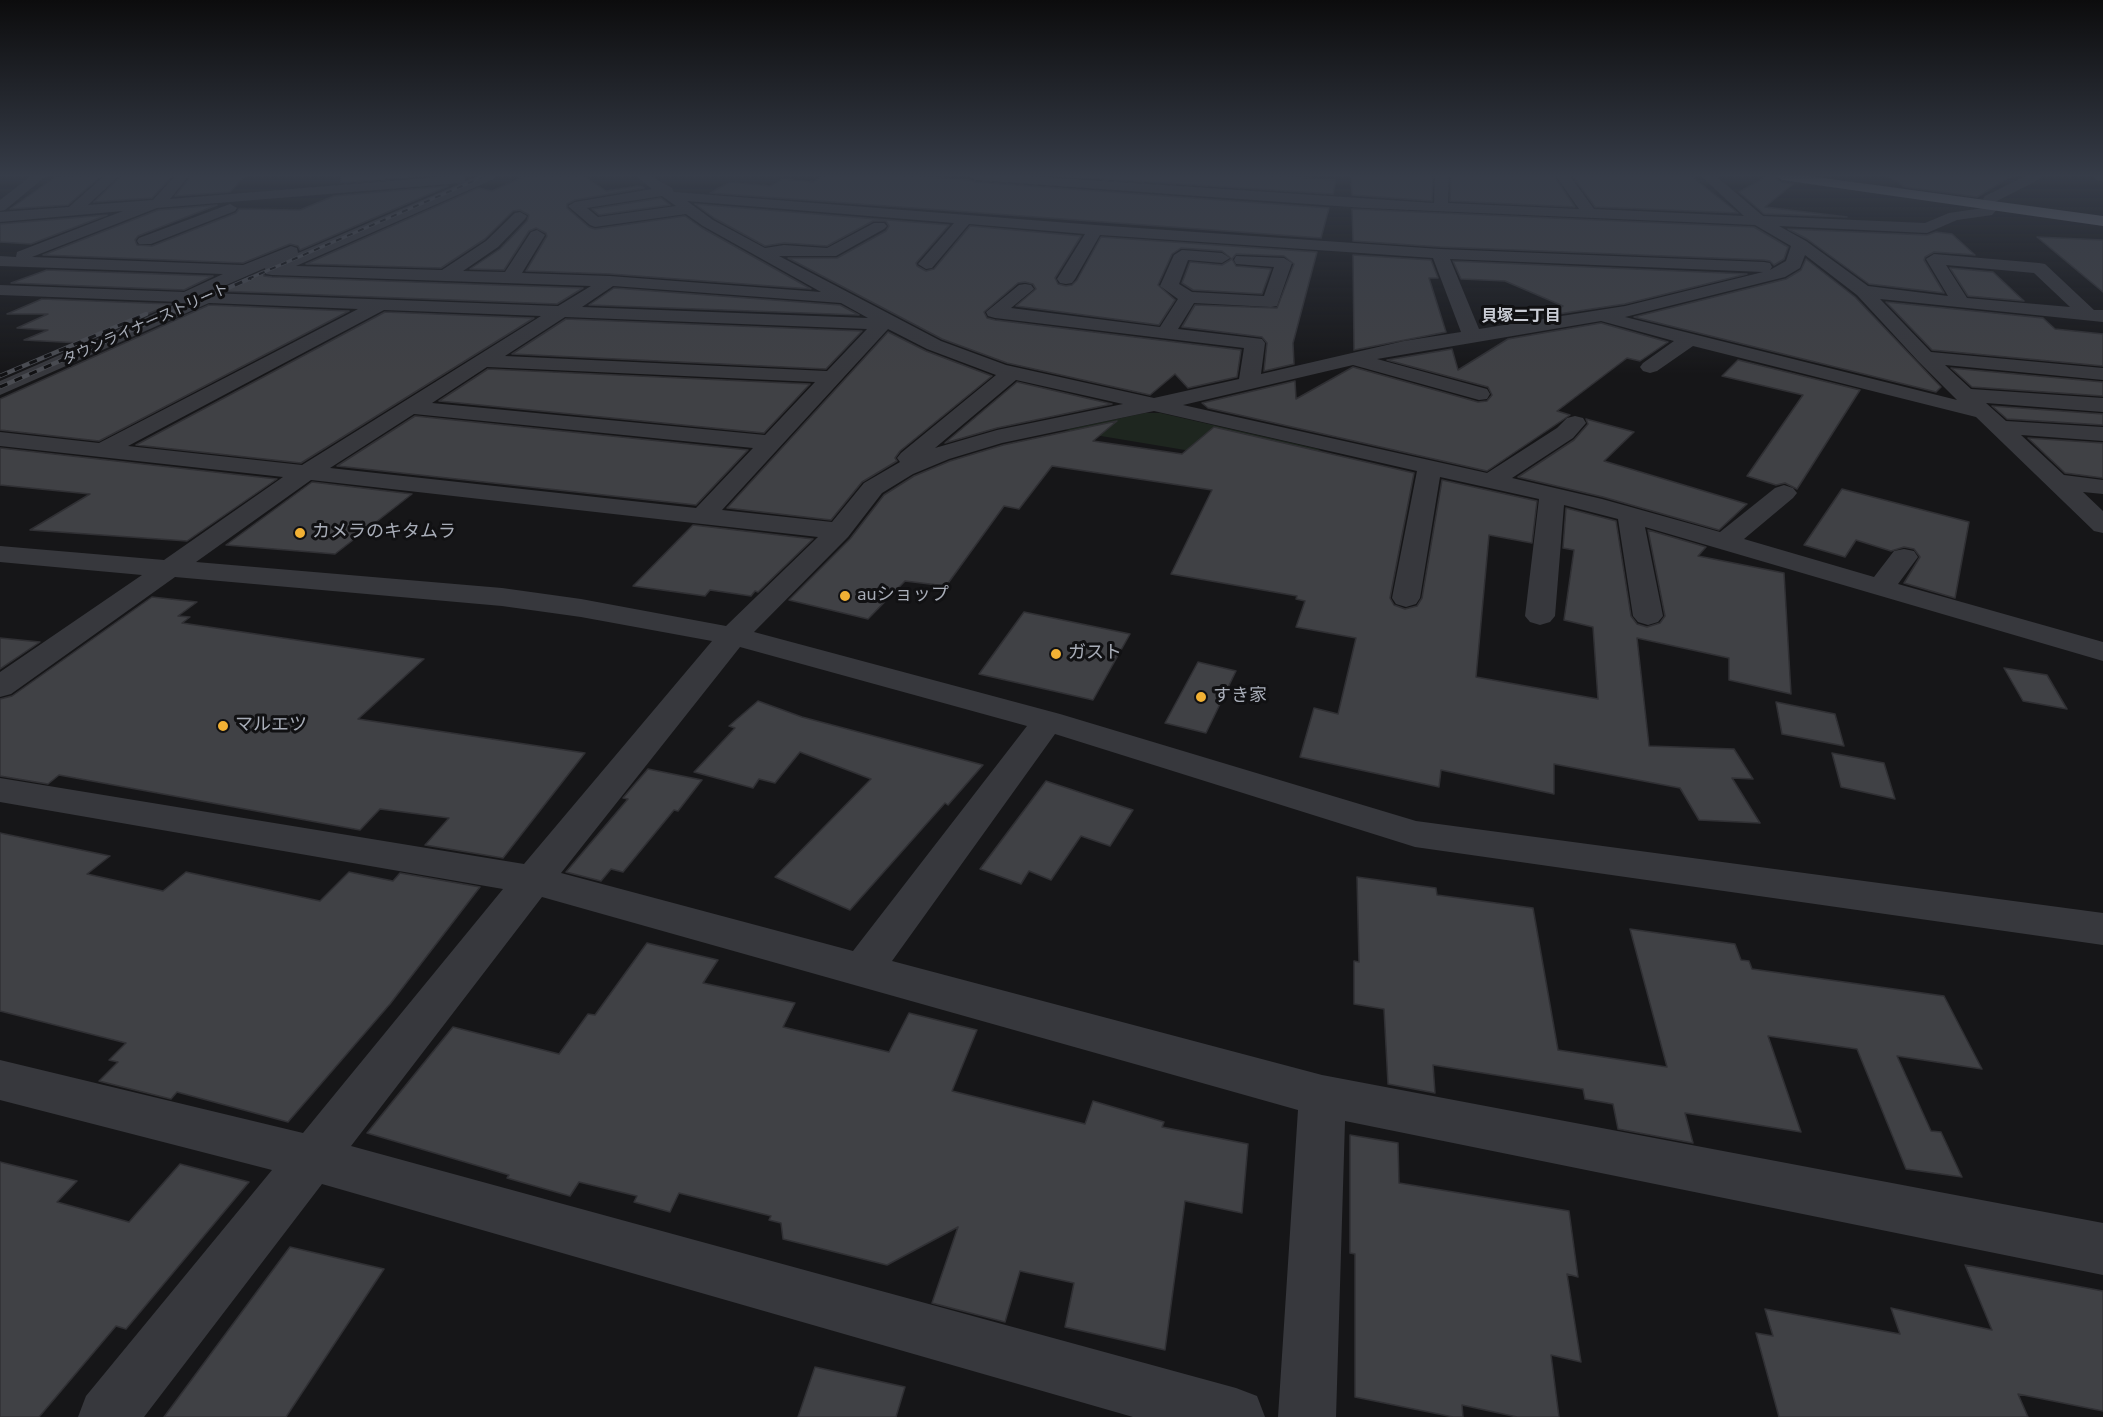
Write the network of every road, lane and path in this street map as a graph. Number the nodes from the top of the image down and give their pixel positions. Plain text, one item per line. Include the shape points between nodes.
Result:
1 (54, 242) edge
2 (311, 242) edge
3 (336, 242) edge
4 (494, 242) edge
5 (533, 242) edge
6 (742, 242) edge
7 (851, 242) edge
8 (945, 242) edge
9 (1088, 242) edge
10 (1248, 242) edge
11 (1265, 242) edge
12 (1797, 242) edge
13 (1800, 244) junction
14 (762, 253) junction
15 (1440, 254) junction
16 (1242, 260) junction
17 (4, 261) edge
18 (926, 264) dead end
19 (1788, 268) junction
20 (246, 270) junction
21 (272, 270) junction
22 (445, 276) junction
23 (510, 278) junction
24 (1066, 279) dead end
25 (610, 281) junction
26 (1024, 289) dead end
27 (9, 290) edge
28 (1863, 291) junction
29 (184, 296) junction
30 (0, 297) edge
31 (208, 297) junction
32 (1188, 297) junction
33 (848, 300) junction
34 (1961, 303) junction
35 (379, 305) junction
36 (564, 311) junction
37 (1882, 312) junction
38 (2095, 315) edge
39 (1598, 316) junction
40 (888, 324) junction
41 (2103, 332) edge
42 (1166, 333) junction
43 (1472, 336) junction
44 (1689, 339) junction
45 (1925, 357) junction
46 (1353, 358) junction
47 (483, 361) junction
48 (1650, 367) dead end
49 (1012, 373) junction
50 (0, 374) edge
51 (2103, 374) edge
52 (832, 377) junction
53 (1249, 384) junction
54 (0, 389) edge
55 (1479, 394) dead end
56 (1965, 395) junction
57 (1157, 404) junction
58 (2103, 405) edge
59 (411, 407) junction
60 (1990, 420) junction
61 (1575, 423) dead end
62 (2103, 434) edge
63 (0, 439) edge
64 (771, 443) junction
65 (101, 451) junction
66 (1430, 466) junction
67 (307, 472) junction
68 (1493, 480) junction
69 (2055, 481) junction
70 (2103, 487) edge
71 (873, 488) junction
72 (1785, 493) dead end
73 (1552, 494) junction
74 (703, 515) junction
75 (1630, 515) junction
76 (2103, 525) edge
77 (839, 531) junction
78 (1725, 542) junction
79 (0, 554) edge
80 (1904, 557) dead end
81 (172, 568) junction
82 (1881, 587) junction
83 (1406, 598) dead end
84 (1540, 616) dead end
85 (1648, 616) dead end
86 (733, 636) junction
87 (2103, 651) edge
88 (0, 687) edge
89 (1047, 721) junction
90 (0, 790) edge
91 (533, 880) junction
92 (2103, 929) edge
93 (861, 971) junction
94 (0, 1080) edge
95 (1322, 1096) junction
96 (312, 1158) junction
97 (2103, 1249) edge
98 (107, 1417) edge
99 (1236, 1417) edge
100 (1307, 1417) edge

1 - 17 street
2 - 20 street, タウンライナーストリート
3 - 21 street, タウンライナーストリート
4 - 22 street
5 - 23 street
6 - 14 street
7 - 14 street via 830,254 783,250
8 - 18 street
9 - 24 street
10 - 16 street
11 - 15 street
12 - 13 street
13 - 19 street via 1794,264
13 - 28 street
14 - 33 street
15 - 19 street via 1495,251
15 - 43 street
16 - 32 street via 1182,255 1169,286
16 - 32 street via 1284,263 1271,302
17 - 20 street
19 - 39 street via 1694,296
20 - 29 street, タウンライナーストリート
21 - 22 street
21 - 31 street, タウンライナーストリート
22 - 23 street
23 - 25 street
25 - 33 street
25 - 36 street
26 - 42 street via 995,312
27 - 29 street
27 - 30 street
28 - 34 street
28 - 37 street
29 - 31 street
29 - 50 street, タウンライナーストリート
31 - 35 street
31 - 54 street, タウンライナーストリート
32 - 42 street
33 - 40 street
34 - 38 street
34 - 38 street via 1934,259 2039,268
35 - 36 street
35 - 65 street
36 - 40 street
36 - 47 street
37 - 41 street
37 - 45 street
39 - 43 street
39 - 44 street
40 - 49 street
40 - 52 street
42 - 53 street via 1255,343
43 - 46 street
44 - 48 street
44 - 60 street
45 - 51 street
45 - 56 street
46 - 53 street
46 - 55 street
47 - 52 street
47 - 59 street
49 - 57 street
49 - 71 street
52 - 64 street
53 - 57 street
56 - 58 street
56 - 60 street
57 - 66 street
57 - 71 street via 997,437 904,469
59 - 64 street
59 - 67 street
60 - 62 street
60 - 69 street
61 - 68 street
63 - 65 street
64 - 74 street
65 - 67 street
66 - 68 street
66 - 83 street
67 - 74 street
67 - 81 street
68 - 73 street
69 - 70 street
69 - 76 street
71 - 77 street
72 - 78 street
73 - 75 street
73 - 84 street
74 - 77 street
75 - 78 street
75 - 85 street
77 - 86 street
78 - 82 street
79 - 81 street
80 - 82 street
81 - 86 street via 502,597
81 - 88 street
82 - 87 street
86 - 89 street
86 - 91 street
89 - 92 street via 1415,834
89 - 93 street
90 - 91 street
91 - 93 street
91 - 96 street
93 - 95 street
94 - 96 street
95 - 97 street
95 - 100 street
96 - 98 street
96 - 99 street

